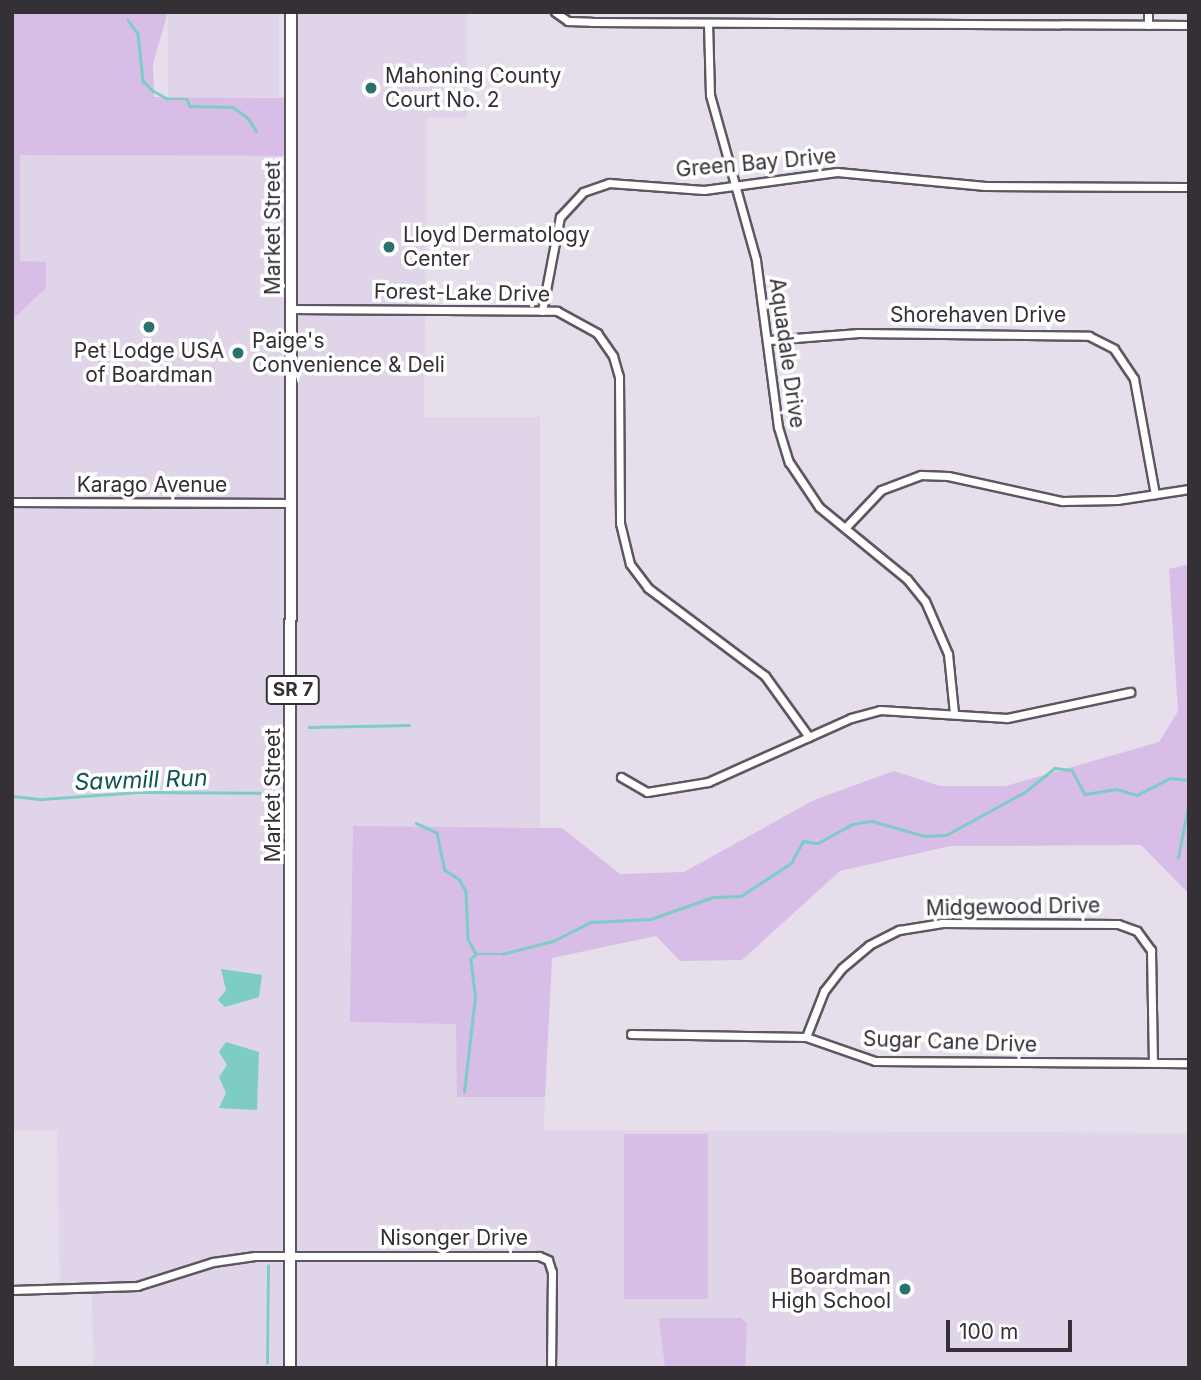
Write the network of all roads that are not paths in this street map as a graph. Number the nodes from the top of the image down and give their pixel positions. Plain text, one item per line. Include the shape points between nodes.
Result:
1 (291, 12) edge
2 (555, 12) edge
3 (1148, 12) edge
4 (708, 23) junction
5 (1148, 25) junction
6 (1189, 26) edge
7 (734, 186) junction
8 (1189, 187) edge
9 (292, 309) junction
10 (542, 311) junction
11 (769, 340) junction
12 (1189, 489) edge
13 (1154, 494) junction
14 (12, 502) edge
15 (292, 503) junction
16 (845, 528) junction
17 (1130, 692) dead end
18 (954, 713) junction
19 (809, 737) junction
20 (621, 777) dead end
21 (631, 1034) dead end
22 (806, 1037) junction
23 (1153, 1062) junction
24 (1189, 1063) edge
25 (291, 1256) junction
26 (12, 1290) edge
27 (290, 1368) edge
28 (551, 1368) edge

1 - 9 main road, Market Street / SR 7
2 - 4 street via 574,22
3 - 5 street
4 - 5 street
4 - 7 street, Aquadale Drive via 710,95
5 - 6 street
7 - 8 street, Green Bay Drive via 837,172 985,186
7 - 10 street, Green Bay Drive via 682,190 616,183 583,192 555,226
7 - 11 street, Aquadale Drive via 756,260
9 - 10 street, Forest-Lake Drive
9 - 15 main road, Market Street / SR 7
10 - 19 street, Forest-Lake Drive via 580,321 606,343 616,365 620,523 634,571 648,588 765,676
11 - 13 street, Shorehaven Drive via 859,333 1090,336 1114,349 1134,379
11 - 16 street, Aquadale Drive via 778,427 789,462 811,499
12 - 13 street
13 - 16 street via 1062,501 948,476 921,475 881,490
14 - 15 street, Karago Avenue
15 - 25 main road, Market Street / SR 7
16 - 18 street, Aquadale Drive via 906,579 930,610 948,654
17 - 18 street via 1026,716
18 - 19 street via 880,710
19 - 20 street via 730,774 690,787 643,791
21 - 22 street, Sugar Cane Drive
22 - 23 street, Sugar Cane Drive via 875,1061
22 - 23 street, Midgewood Drive via 824,991 842,968 869,944 899,930 942,923 1118,924 1137,931 1151,950
23 - 24 street, Sugar Cane Drive
25 - 26 street via 225,1259 137,1286
25 - 27 main road, Market Street / SR 7
25 - 28 street, Nisonger Drive via 542,1257 552,1272

